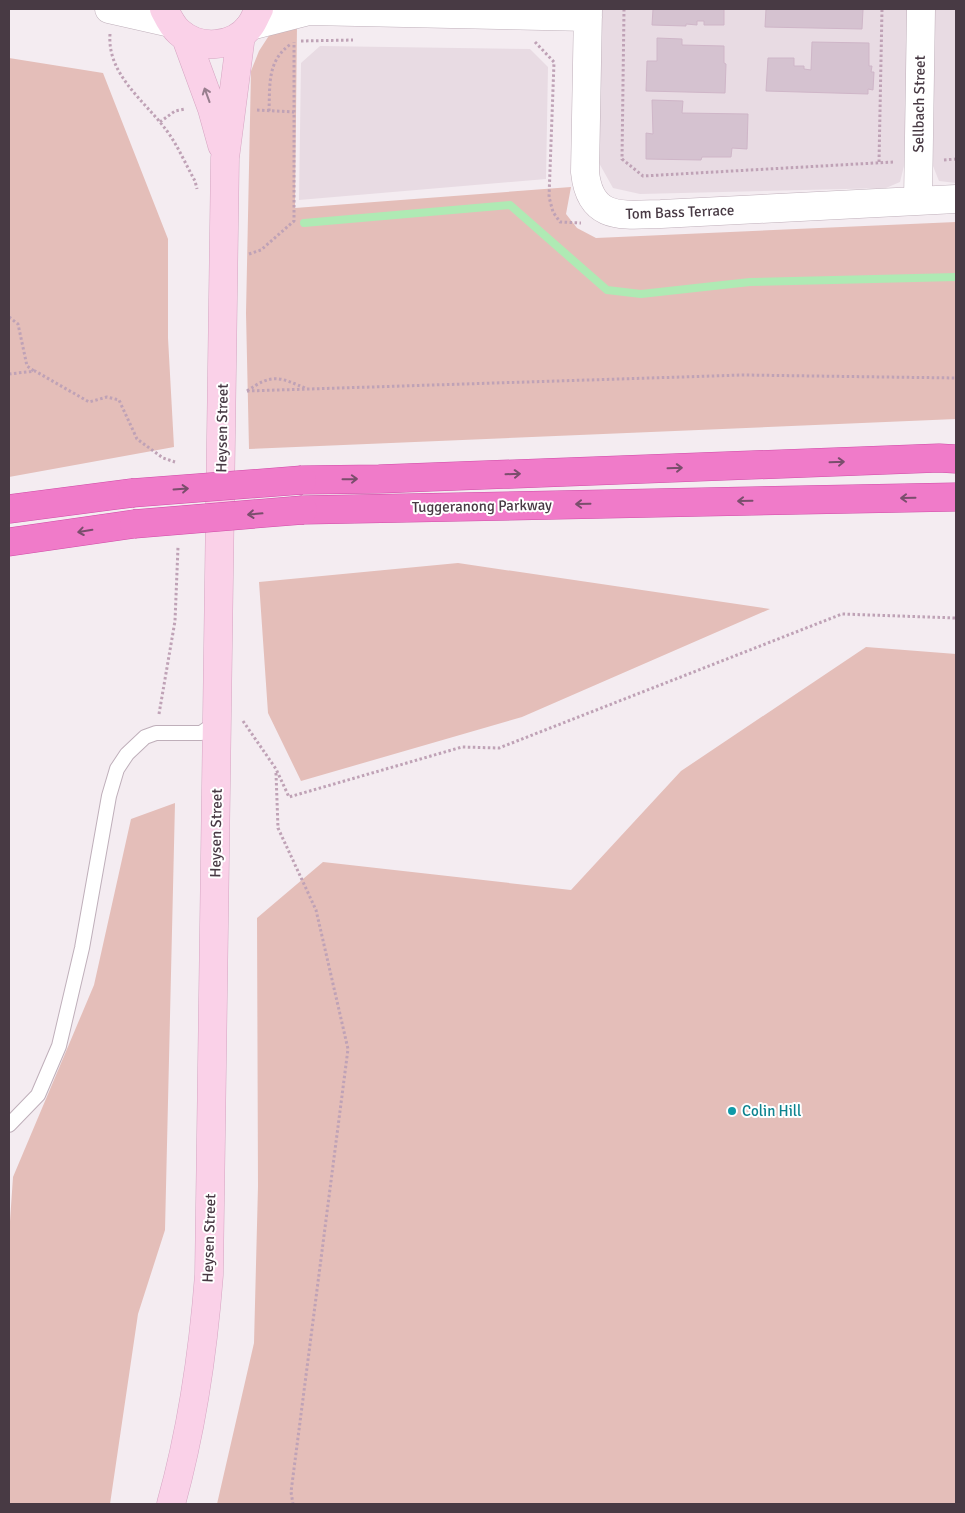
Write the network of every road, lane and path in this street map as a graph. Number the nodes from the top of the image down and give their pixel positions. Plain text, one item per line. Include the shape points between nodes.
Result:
1 (111, 9) edge
2 (624, 9) edge
3 (882, 9) edge
4 (921, 9) edge
5 (588, 13) edge
6 (292, 15) junction
7 (174, 23) edge
8 (250, 23) edge
9 (532, 39) dead end
10 (353, 40) dead end
11 (294, 42) junction
12 (269, 111) dead end
13 (160, 122) dead end
14 (226, 158) junction
15 (956, 159) edge
16 (918, 161) junction
17 (879, 162) junction
18 (550, 173) dead end
19 (956, 199) edge
20 (918, 200) junction
21 (224, 263) junction
22 (9, 317) edge
23 (35, 371) junction
24 (9, 374) edge
25 (956, 378) edge
26 (309, 389) junction
27 (234, 392) junction
28 (956, 459) edge
29 (176, 463) dead end
30 (956, 497) edge
31 (9, 509) edge
32 (9, 542) edge
33 (178, 546) dead end
34 (956, 618) edge
35 (217, 722) junction
36 (156, 733) junction
37 (276, 770) junction
38 (9, 1125) edge
39 (171, 1504) edge
40 (293, 1504) edge

1 - 7 street
1 - 13 path via 112,60 132,90
2 - 17 path via 622,159 643,176
3 - 17 path
4 - 16 street, Sellbach Street
5 - 6 street via 310,11
5 - 20 street, Tom Bass Terrace via 585,172 592,199 604,210 618,215 661,214
6 - 8 street
6 - 11 path
7 - 8 main road via 197,43 208,45 231,41
14 -> 7 main road, Heysen Street via 212,109
8 - 14 main road, Heysen Street
9 - 18 path via 554,62
10 - 11 path
11 - 12 path via 276,58 270,78
11 - 21 path via 294,221 262,250
14 - 21 main road, Heysen Street
15 - 16 path
16 - 17 path
16 - 20 street, Sellbach Street
19 - 20 street, Tom Bass Terrace
21 - 27 main road, Heysen Street
22 - 23 path via 18,324 27,366
23 - 24 path
23 - 29 path via 89,402 106,398 119,400 137,439 162,458
25 - 26 path via 743,374
26 - 27 path
26 - 27 path via 284,378 262,380
27 - 35 main road, Heysen Street
31 -> 28 highway, Tuggeranong Parkway, bridge via 132,493 302,480
30 -> 32 highway, Tuggeranong Parkway, bridge via 303,510 134,524
33 - 36 path via 175,621
34 - 37 path via 842,614 499,748 462,747 289,797
35 - 36 lane via 201,733
35 - 37 path via 244,722
35 - 39 main road, Heysen Street via 209,1276 205,1334 182,1465
36 - 38 lane via 145,737 117,769 59,1046 38,1095
37 - 40 path via 278,828 316,910 348,1049 291,1492

